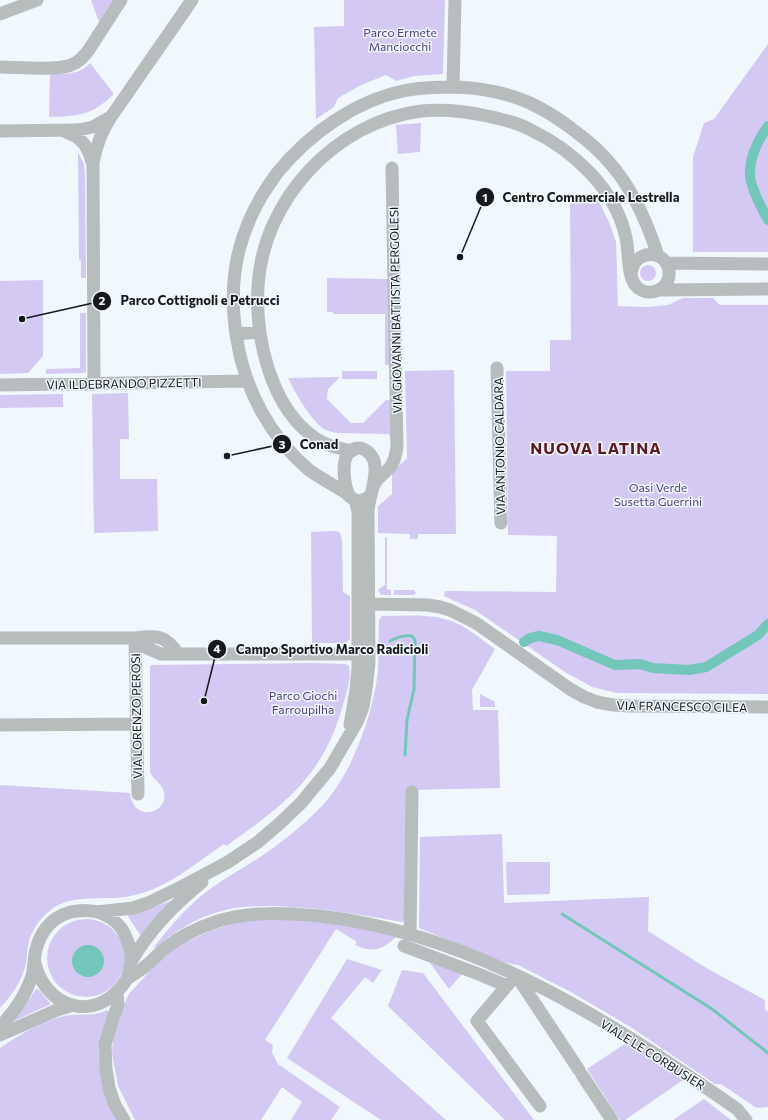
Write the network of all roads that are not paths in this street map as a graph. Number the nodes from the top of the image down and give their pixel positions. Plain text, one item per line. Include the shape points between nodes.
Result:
1 (37, 0) edge
2 (121, 0) edge
3 (192, 0) edge
4 (455, 0) edge
5 (0, 14) edge
6 (0, 67) edge
7 (453, 87) junction
8 (111, 118) junction
9 (332, 123) junction
10 (0, 130) edge
11 (63, 130) junction
12 (578, 134) junction
13 (344, 142) junction
14 (565, 152) junction
15 (93, 163) junction
16 (392, 168) dead end
17 (662, 259) junction
18 (768, 264) edge
19 (631, 274) junction
20 (768, 289) edge
21 (660, 290) junction
22 (260, 332) junction
23 (236, 334) junction
24 (497, 368) dead end
25 (247, 381) junction
26 (94, 384) junction
27 (0, 385) edge
28 (352, 451) junction
29 (369, 452) junction
30 (396, 452) junction
31 (372, 490) junction
32 (352, 497) junction
33 (501, 523) dead end
34 (369, 604) junction
35 (0, 638) edge
36 (135, 638) junction
37 (359, 654) junction
38 (768, 707) edge
39 (136, 724) junction
40 (0, 725) edge
41 (348, 738) junction
42 (412, 792) dead end
43 (138, 794) dead end
44 (228, 862) junction
45 (97, 912) junction
46 (410, 934) junction
47 (404, 946) dead end
48 (132, 960) junction
49 (35, 963) junction
50 (516, 975) junction
51 (127, 978) junction
52 (507, 986) junction
53 (117, 993) junction
54 (555, 995) junction
55 (73, 1005) junction
56 (544, 1018) junction
57 (0, 1027) edge
58 (0, 1034) edge
59 (540, 1106) dead end
60 (124, 1120) edge
61 (612, 1120) edge
62 (746, 1120) edge

1 - 5 street
2 - 6 street via 88,51 73,65 62,68
3 - 8 street
4 - 7 street
7 - 9 street via 396,92 358,107
7 - 12 street via 486,90 523,100
8 - 11 street via 88,128
8 - 15 street via 98,140
9 - 13 street
9 - 23 street via 293,155 268,186 251,214 235,271
10 - 11 street
11 - 15 street via 81,139
12 - 14 street
12 - 17 street via 605,158 629,189 645,218
13 - 14 street via 368,128 393,118 444,110 481,114 514,123 546,138
13 - 22 street via 319,161 298,182 272,227 258,278
14 - 19 street via 597,182 617,211 626,237
15 - 26 street
16 - 30 street, VIA GIOVANNI BATTISTA PERGOLESI via 398,440
17 - 18 street
17 - 19 street via 650,254 642,256 633,265
17 - 21 street via 669,270 669,278
19 - 21 street via 634,283 641,290
20 - 21 street
22 - 23 street
22 - 28 street via 271,377 293,416 316,439
23 - 25 street
24 - 33 street, VIA ANTONIO CALDARA
25 - 26 street, VIA ILDEBRANDO PIZZETTI
25 - 32 street via 262,412 287,448 316,475
26 - 27 street, VIA ILDEBRANDO PIZZETTI
28 - 29 street via 361,449
28 - 32 street via 345,465 345,486
29 - 30 street via 385,458
29 - 31 street via 374,460
30 - 31 street, VIA GIOVANNI BATTISTA PERGOLESI via 391,466 377,479
31 - 32 street via 360,501
31 - 34 street via 368,517
32 - 37 street via 358,511
34 - 38 street, VIA FRANCESCO CILEA via 440,607 464,616 570,689 597,702 629,706
34 - 41 street via 369,663 366,689 363,707
35 - 36 street
36 - 37 street via 146,636 168,640 178,654
36 - 39 street, VIA LORENZO PEROSI
37 - 41 street
39 - 40 street
39 - 43 street, VIA LORENZO PEROSI
41 - 44 street via 330,768 301,803 258,842
42 - 46 street
44 - 45 street via 148,903 133,908
44 - 48 street via 163,917 143,941
45 - 48 street via 111,918 122,930 130,944
45 - 49 street via 81,910 66,913 52,921 42,933 36,947
46 - 50 street, VIALE LE CORBUSIER
46 - 51 street, VIALE LE CORBUSIER via 333,918 288,913 249,914 219,921 187,934 164,948 147,965
47 - 52 street
48 - 51 street
49 - 55 street via 39,978 47,990 63,1002
49 - 57 street via 24,997
50 - 52 street
50 - 54 street, VIALE LE CORBUSIER
50 - 56 street
51 - 53 street
52 - 59 street via 477,1021
53 - 55 street via 104,1002 89,1006
53 - 60 street via 118,1005 105,1044 106,1069 115,1106
54 - 56 street via 545,1001
54 - 62 street, VIALE LE CORBUSIER via 663,1058 737,1109
55 - 58 street
56 - 61 street

